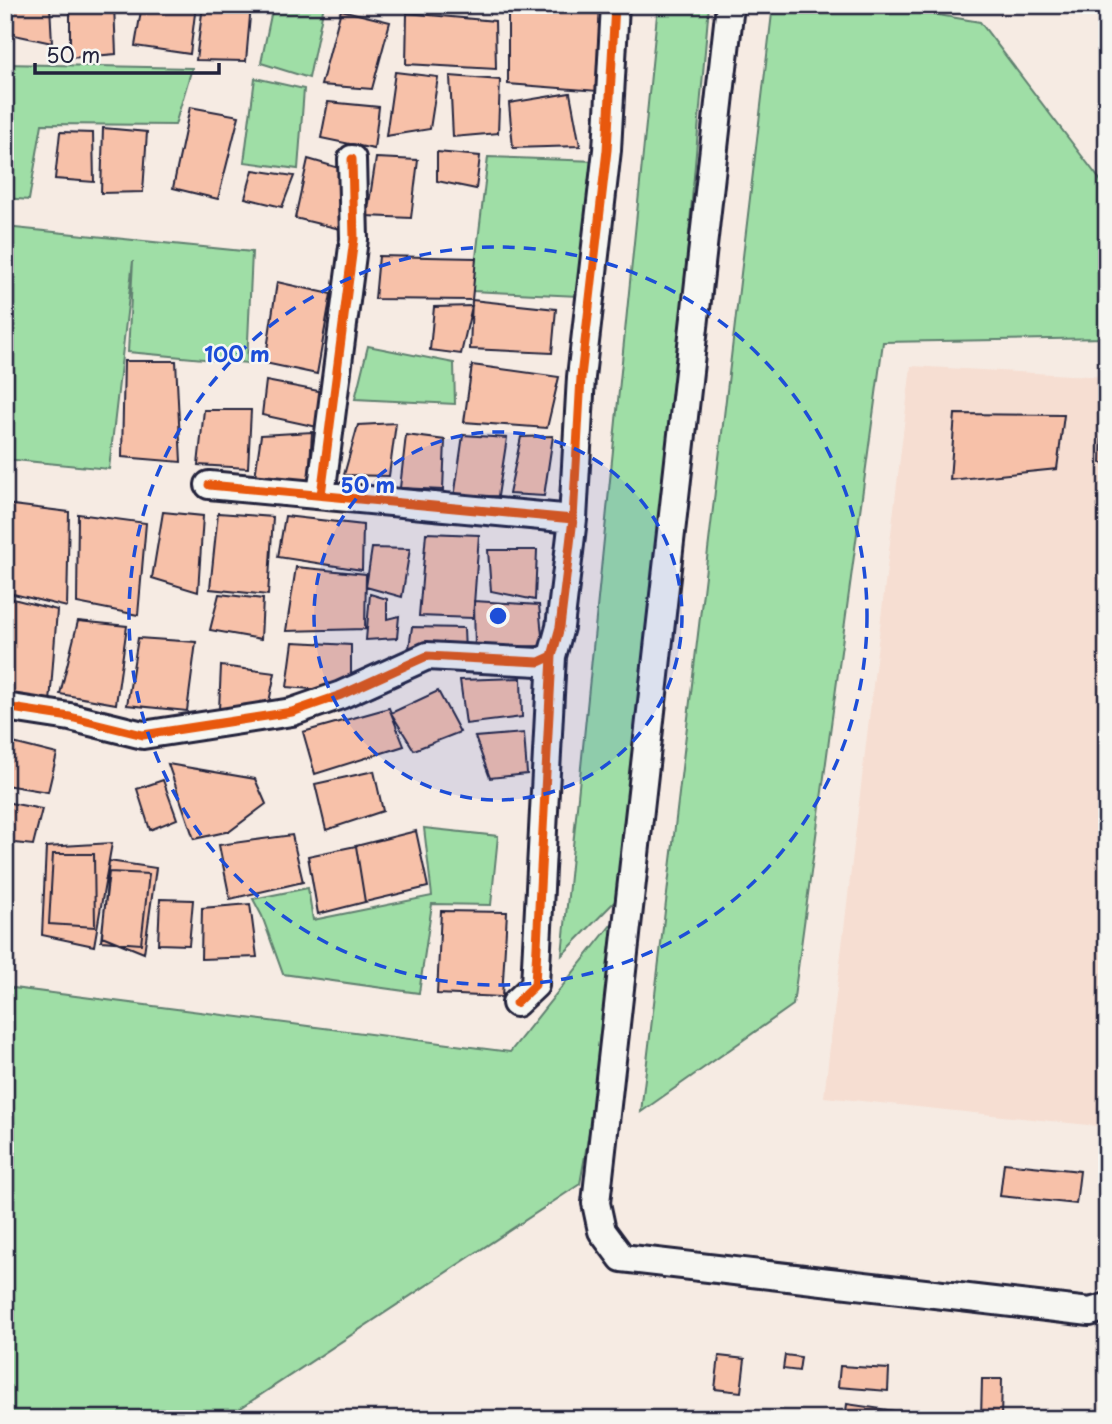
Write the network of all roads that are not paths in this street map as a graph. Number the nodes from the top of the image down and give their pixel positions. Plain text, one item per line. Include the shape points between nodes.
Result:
1 (615, 5) edge
2 (730, 5) edge
3 (352, 159) dead end
4 (209, 485) dead end
5 (321, 495) junction
6 (573, 519) junction
7 (552, 656) junction
8 (5, 707) edge
9 (516, 1003) dead end
10 (1107, 1307) edge

1 - 6 street via 607,150 581,377
2 - 10 street via 596,1203 602,1231 622,1258 1090,1312
3 - 5 street via 354,239
4 - 5 street
5 - 6 street
6 - 7 street
7 - 8 street via 539,662 426,656 292,712 143,735
7 - 9 street via 535,985

